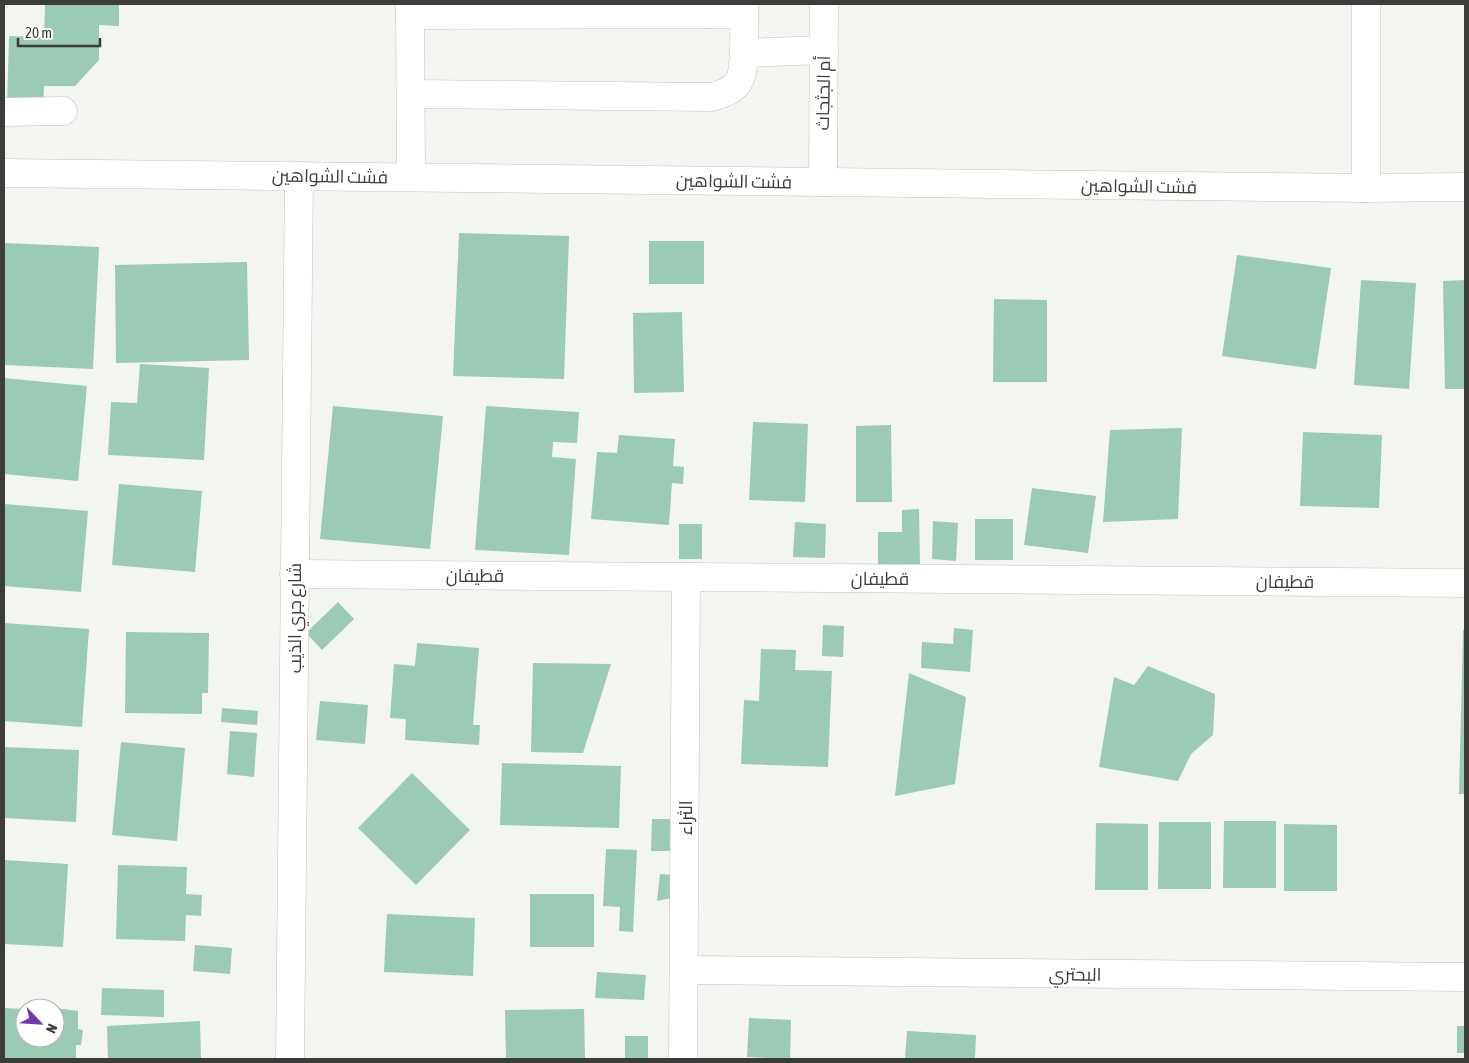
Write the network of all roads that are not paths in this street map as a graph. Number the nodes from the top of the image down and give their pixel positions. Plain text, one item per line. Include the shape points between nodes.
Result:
1 (824, 4) edge
2 (1366, 4) edge
3 (410, 9) edge
4 (744, 9) edge
5 (824, 50) junction
6 (744, 53) junction
7 (411, 94) junction
8 (63, 111) dead end
9 (4, 112) edge
10 (4, 173) edge
11 (299, 176) junction
12 (411, 177) junction
13 (823, 182) junction
14 (1465, 187) edge
15 (1366, 188) junction
16 (294, 574) junction
17 (686, 576) junction
18 (1465, 583) edge
19 (684, 970) junction
20 (1465, 977) edge
21 (290, 1059) edge
22 (683, 1059) edge

1 - 5 street, أم الجثجاث
2 - 15 street
3 - 4 street
3 - 7 street
4 - 6 street
5 - 6 street
5 - 13 street, أم الجثجاث
6 - 7 street via 741,78 729,92 712,98
7 - 12 street
8 - 9 street
10 - 11 street, فشت الشواهين
11 - 12 street, فشت الشواهين
11 - 16 street, شارع جري الذيب
12 - 13 street, فشت الشواهين
13 - 15 street, فشت الشواهين
14 - 15 street, فشت الشواهين
16 - 17 street, قطيفان
16 - 21 street, شارع جري الذيب
17 - 18 street, قطيفان
17 - 19 street, الثراء
19 - 20 street, البحتري
19 - 22 street, الثراء

